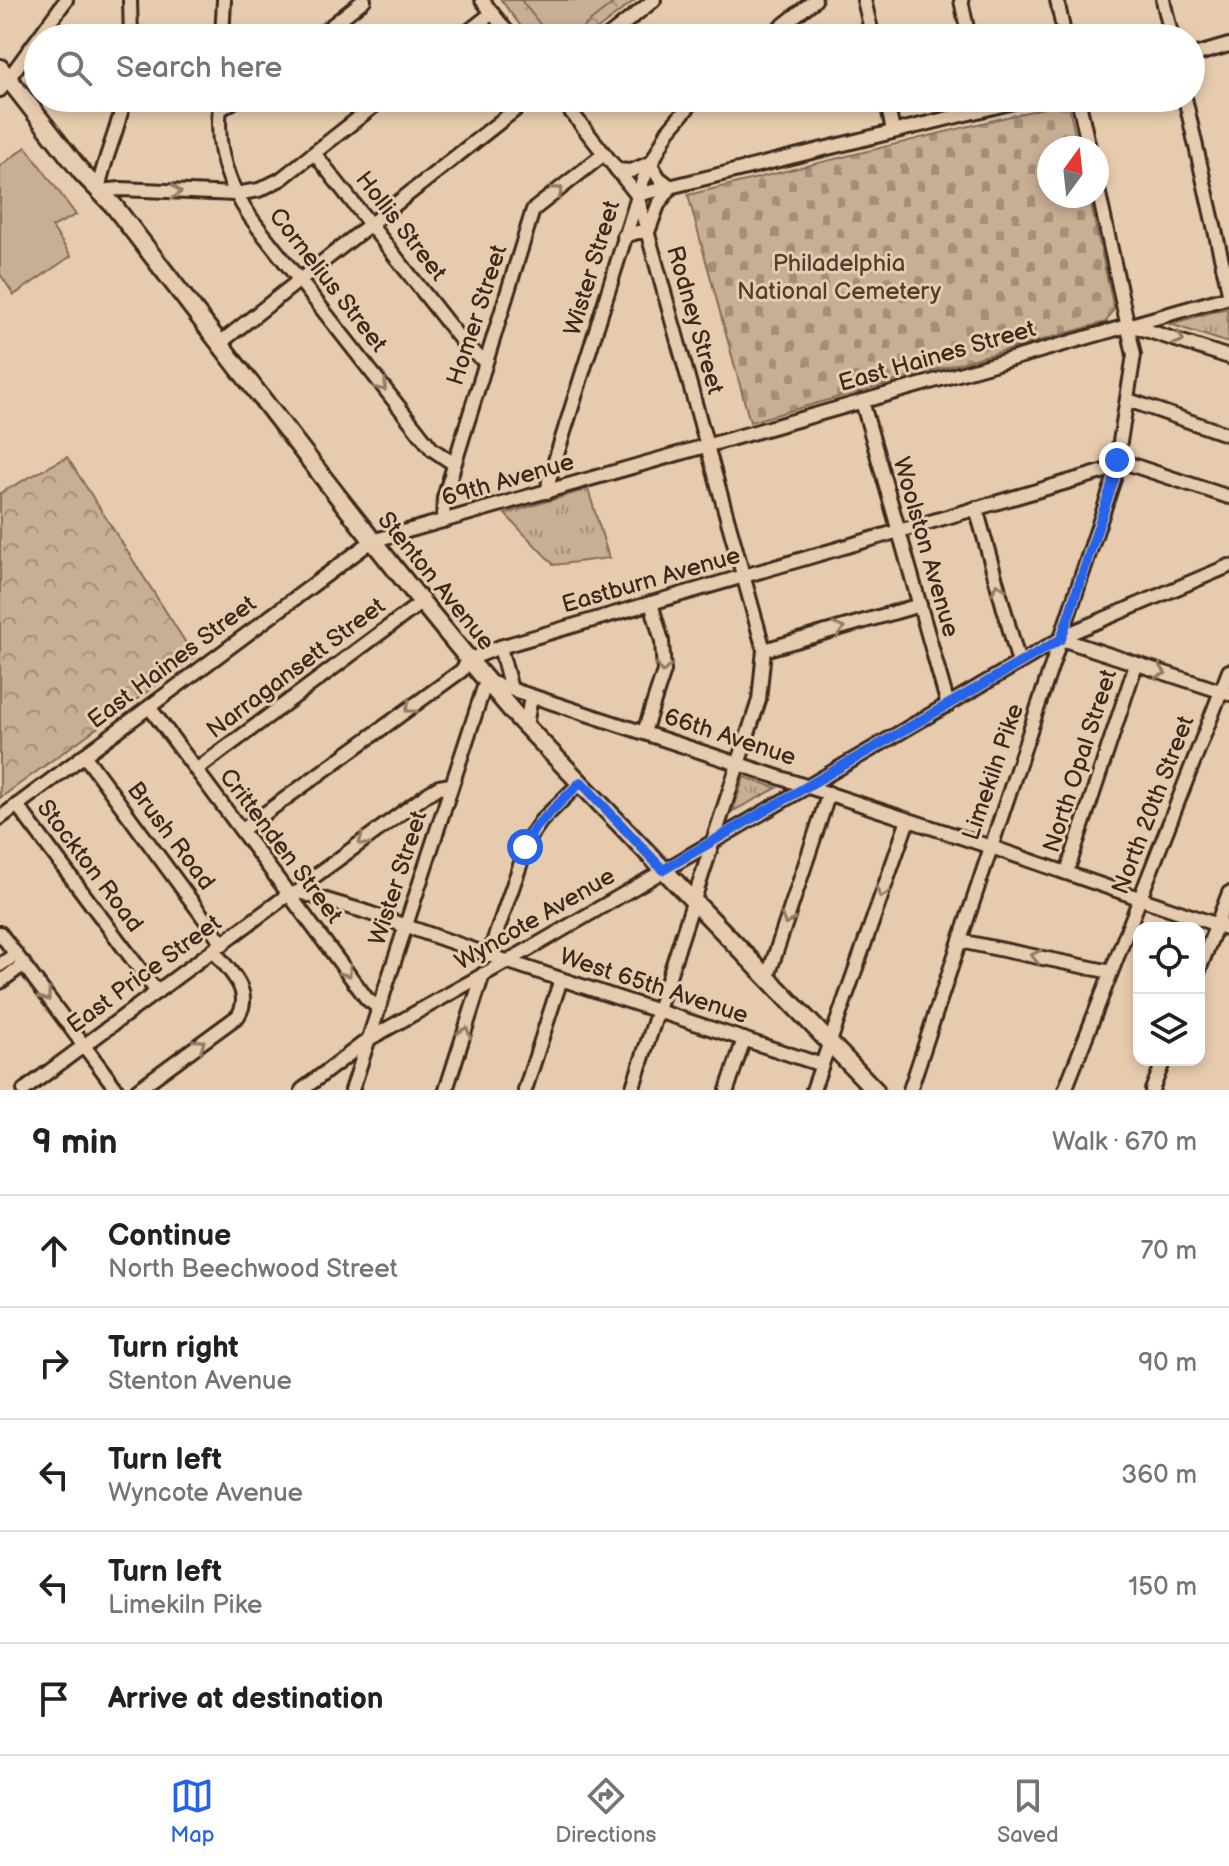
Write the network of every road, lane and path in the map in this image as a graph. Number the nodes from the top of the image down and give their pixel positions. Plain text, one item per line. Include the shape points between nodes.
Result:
1 (66, 0) edge
2 (130, 0) edge
3 (224, 0) edge
4 (364, 0) edge
5 (482, 0) edge
6 (654, 0) edge
7 (815, 0) edge
8 (864, 0) edge
9 (961, 0) edge
10 (1057, 0) edge
11 (1163, 0) edge
12 (492, 13) junction
13 (47, 24) edge
14 (131, 24) edge
15 (223, 24) edge
16 (334, 24) edge
17 (478, 24) edge
18 (501, 24) edge
19 (624, 24) edge
20 (785, 24) edge
21 (870, 24) edge
22 (966, 24) edge
23 (1062, 24) edge
24 (1169, 24) edge
25 (1229, 45) edge
26 (1205, 52) edge
27 (24, 53) edge
28 (3, 79) edge
29 (24, 104) edge
30 (31, 112) edge
31 (120, 112) edge
32 (220, 112) edge
33 (366, 112) edge
34 (512, 112) edge
35 (571, 112) edge
36 (684, 112) edge
37 (889, 112) edge
38 (955, 112) edge
39 (1081, 112) edge
40 (1188, 112) edge
41 (893, 131) junction
42 (1086, 136) edge
43 (314, 153) junction
44 (604, 154) junction
45 (650, 163) junction
46 (617, 170) junction
47 (671, 187) junction
48 (98, 191) junction
49 (235, 194) junction
50 (637, 195) junction
51 (1102, 208) edge
52 (371, 224) junction
53 (648, 232) junction
54 (624, 236) junction
55 (299, 281) junction
56 (1229, 295) edge
57 (1127, 324) junction
58 (220, 343) junction
59 (1229, 357) edge
60 (485, 362) junction
61 (1128, 400) junction
62 (862, 401) junction
63 (1229, 435) edge
64 (707, 446) junction
65 (1117, 460) junction
66 (656, 461) joint
67 (454, 464) junction
68 (548, 492) junction
69 (1229, 497) edge
70 (976, 508) junction
71 (443, 521) junction
72 (899, 531) junction
73 (372, 541) junction
74 (1229, 566) edge
75 (745, 575) junction
76 (422, 602) junction
77 (651, 603) junction
78 (920, 605) junction
79 (1061, 639) junction
80 (500, 647) junction
81 (764, 650) junction
82 (470, 659) junction
83 (1019, 663) junction
84 (1136, 664) junction
85 (1229, 671) edge
86 (486, 681) junction
87 (511, 689) junction
88 (1225, 693) edge
89 (536, 698) junction
90 (948, 705) junction
91 (150, 708) junction
92 (526, 726) junction
93 (644, 732) junction
94 (84, 755) junction
95 (737, 763) junction
96 (196, 770) junction
97 (581, 782) junction
98 (451, 785) junction
99 (808, 786) junction
100 (829, 793) junction
101 (17, 805) junction
102 (0, 818) edge
103 (908, 820) junction
104 (242, 830) junction
105 (713, 841) junction
106 (991, 847) junction
107 (663, 870) junction
108 (1067, 872) junction
109 (294, 893) junction
110 (1229, 893) edge
111 (1140, 898) junction
112 (694, 901) junction
113 (406, 926) junction
114 (1223, 926) edge
115 (0, 933) edge
116 (960, 941) junction
117 (219, 947) junction
118 (489, 954) junction
119 (20, 959) junction
120 (1205, 959) edge
121 (506, 961) junction
122 (0, 965) edge
123 (1111, 972) junction
124 (483, 974) junction
125 (768, 976) junction
126 (561, 979) junction
127 (0, 982) edge
128 (157, 992) junction
129 (379, 1008) junction
130 (658, 1011) junction
131 (369, 1039) junction
132 (744, 1039) junction
133 (831, 1042) junction
134 (84, 1046) junction
135 (822, 1065) junction
136 (1162, 1066) edge
137 (311, 1089) edge
138 (24, 1090) edge
139 (117, 1090) edge
140 (137, 1090) edge
141 (352, 1090) edge
142 (446, 1090) edge
143 (525, 1090) edge
144 (632, 1090) edge
145 (727, 1090) edge
146 (813, 1090) edge
147 (875, 1090) edge
148 (910, 1090) edge
149 (1065, 1090) edge
150 (1152, 1090) edge

1 - 13 street
2 - 14 street
3 - 15 street
4 - 16 street
5 - 12 street
6 - 19 street
7 - 20 street
8 - 21 street
9 - 22 street
10 - 23 street
11 - 24 street
12 - 17 street
12 - 18 street
25 - 26 street
27 - 28 street
28 - 29 main road, Stenton Avenue
30 - 48 main road, Stenton Avenue
31 - 48 street
32 - 49 street, Cornelius Street via 220,142
33 - 43 street
34 - 52 street
35 - 44 street, Rodney Street
36 - 45 street, Wister Street
37 - 41 street
38 - 41 street
39 - 42 street
40 - 56 street
41 - 47 street
43 - 49 street via 271,185
43 - 52 street, Hollis Street
44 - 46 street, Rodney Street
60 -> 44 street, Homer Street via 533,210
45 - 46 street
45 - 47 street
45 - 50 street, Wister Street
46 - 50 street, Rodney Street
47 - 50 street
47 - 53 street
48 -> 49 street
48 - 58 main road, Stenton Avenue
49 - 55 street, Cornelius Street
50 - 53 street, Rodney Street
50 - 54 street, Wister Street
51 - 57 street, Limekiln Pike
52 - 55 street
52 - 60 street, Hollis Street via 464,344
53 - 54 street
53 - 64 street, Rodney Street
54 - 68 street, Wister Street
55 - 58 street
55 -> 67 street, Cornelius Street via 432,449
56 - 57 street
57 -> 59 street
57 - 61 street, Limekiln Pike via 1134,355
57 - 62 street, East Haines Street
58 - 73 main road, Stenton Avenue
60 - 67 street, Homer Street
61 - 63 street
61 - 65 street, Limekiln Pike
62 - 64 street, East Haines Street
62 - 72 street, Woolston Avenue
64 - 66 street, East Haines Street
64 - 75 street, Rodney Street
65 - 69 street
65 - 70 street, Eastburn Avenue via 1105,471
65 - 79 street, Limekiln Pike
66 - 68 street, 69th Avenue
67 - 71 street, Homer Street
68 - 71 street, 69th Avenue
70 - 72 street, Eastburn Avenue
83 -> 70 street
71 - 73 street, 69th Avenue
72 - 75 street, Eastburn Avenue
72 - 78 street, Woolston Avenue
73 - 76 main road, Stenton Avenue
73 - 91 street, East Haines Street
74 - 79 street, Wyncote Avenue
75 - 77 street, Eastburn Avenue
75 - 81 street, Rodney Street
76 - 82 main road, Stenton Avenue
76 - 96 street, Narragansett Street
77 - 80 street, Eastburn Avenue
77 -> 93 street via 664,671
81 -> 78 street
78 - 90 street, Woolston Avenue
79 - 83 street, Wyncote Avenue
79 - 84 street
79 - 106 street, Limekiln Pike
80 - 82 street, Eastburn Avenue
80 - 87 street
81 - 95 street, Rodney Street via 759,700
82 - 86 main road, Stenton Avenue
82 -> 104 street, Eastburn Avenue via 461,671
83 - 90 street, Wyncote Avenue
84 -> 88 street
84 - 108 street, North Opal Street
85 - 88 street, North 20th Street
86 - 87 street, 66th Avenue
86 - 92 main road, Stenton Avenue
86 - 98 street, Wister Street
87 - 89 street, 66th Avenue
88 - 111 street, North 20th Street
89 - 92 street via 527,710
89 - 93 street, 66th Avenue
90 - 99 street, Wyncote Avenue
91 - 94 street, East Haines Street
91 - 96 street, Crittenden Street
92 - 97 main road, Stenton Avenue
93 - 95 street, 66th Avenue
94 - 101 street, East Haines Street
94 - 117 street, Brush Road
95 - 99 street, 66th Avenue
95 - 105 street, Rodney Street
96 - 104 street, Crittenden Street
97 - 107 main road, Stenton Avenue
97 - 118 street via 530,837
98 -> 109 street, East Price Street via 429,793
98 - 113 street, Wister Street
99 - 100 street, 66th Avenue
99 - 105 street, Wyncote Avenue
100 - 103 street, 66th Avenue
100 -> 125 street
101 - 102 street, East Haines Street
101 - 128 street, Stockton Road
103 - 106 street, 66th Avenue
103 -> 133 street
104 - 109 street, Crittenden Street
105 - 107 street, Wyncote Avenue
105 - 112 street, Rodney Street
106 - 108 street, 66th Avenue
106 - 116 street, Limekiln Pike
107 - 112 main road, Stenton Avenue
107 - 121 street, Wyncote Avenue
108 - 111 street, 66th Avenue
109 - 113 street, West 65th Avenue
109 - 117 street, East Price Street
109 -> 129 street, Crittenden Street via 367,999
110 - 114 street
111 - 114 street, 66th Avenue
111 - 123 street, North 20th Street
112 - 125 main road, Stenton Avenue
112 - 130 street, Rodney Street
113 - 118 street, West 65th Avenue
113 - 129 street, Wister Street
114 - 120 street
115 - 119 street
123 -> 116 street
116 - 148 street, Limekiln Pike
117 - 128 street, East Price Street
140 -> 117 street, Brush Road via 244,1008 243,990
118 - 121 street, West 65th Avenue
119 - 122 street
119 - 127 street
119 -> 134 street
121 - 124 street, Wyncote Avenue
121 - 126 street, West 65th Avenue
123 - 149 street, North 20th Street
124 - 131 street, Wyncote Avenue
142 -> 124 street
125 - 133 main road, Stenton Avenue
126 - 130 street, West 65th Avenue
126 - 143 street
128 - 134 street, East Price Street
129 - 131 street, Wister Street
130 - 132 street, West 65th Avenue
130 - 144 street, Rodney Street
131 - 137 street, Wyncote Avenue
131 - 141 street, Wister Street
132 - 135 street, West 65th Avenue
132 - 145 street
133 - 135 street
133 - 147 main road, Stenton Avenue
134 - 138 street, East Price Street
134 - 139 street
135 - 146 street
136 - 150 street

